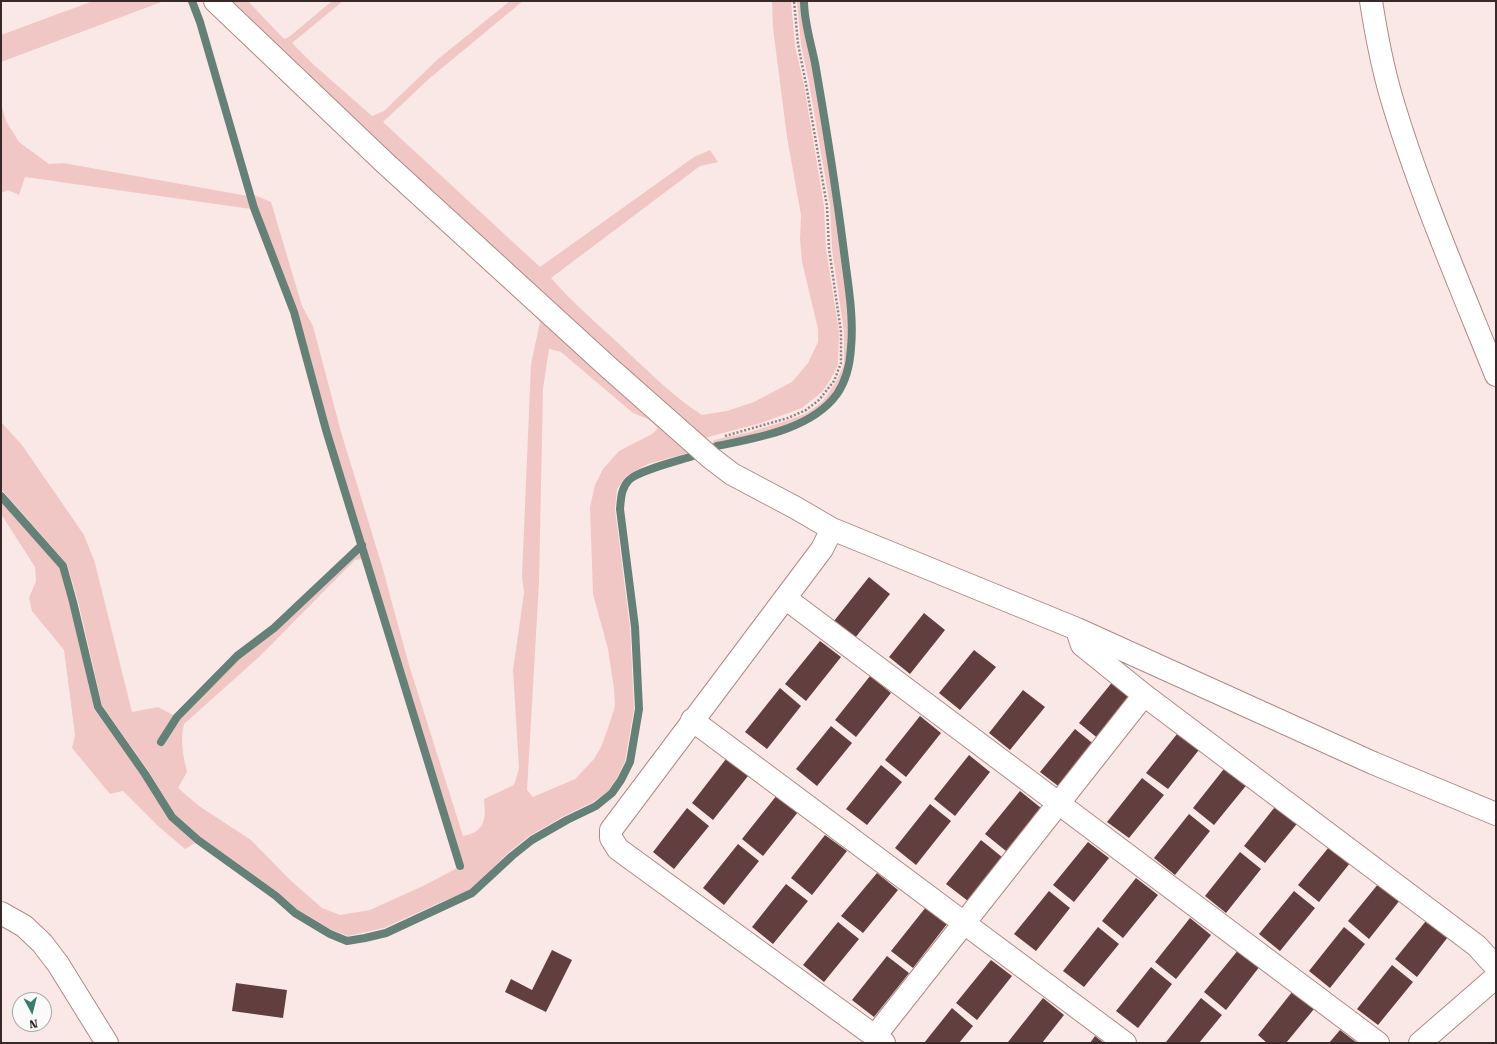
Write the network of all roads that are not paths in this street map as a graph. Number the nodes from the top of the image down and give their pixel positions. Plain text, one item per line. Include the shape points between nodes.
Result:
1 (215, 1) edge
2 (1370, 1) edge
3 (1496, 375) edge
4 (832, 529) junction
5 (785, 598) junction
6 (1077, 629) junction
7 (1144, 695) junction
8 (692, 720) junction
9 (1058, 804) junction
10 (1496, 814) edge
11 (1, 913) edge
12 (964, 923) junction
13 (1496, 967) edge
14 (1496, 977) edge
15 (879, 1040) edge
16 (107, 1043) edge
17 (1125, 1043) edge
18 (1378, 1043) edge
19 (1420, 1043) edge

1 - 4 street via 385,164 696,444 732,474
2 - 3 street via 1380,56 1415,171
4 - 5 street via 822,550
4 - 6 street
5 - 8 street
5 - 9 street
6 - 7 street via 1082,645
6 - 10 street via 1373,763
7 - 9 street
7 - 13 street via 1477,946
8 - 12 street
8 - 15 street via 611,830 613,842
9 - 12 street
9 - 18 street
11 - 16 street via 24,926 42,943
12 - 15 street
12 - 17 street
14 - 19 street

